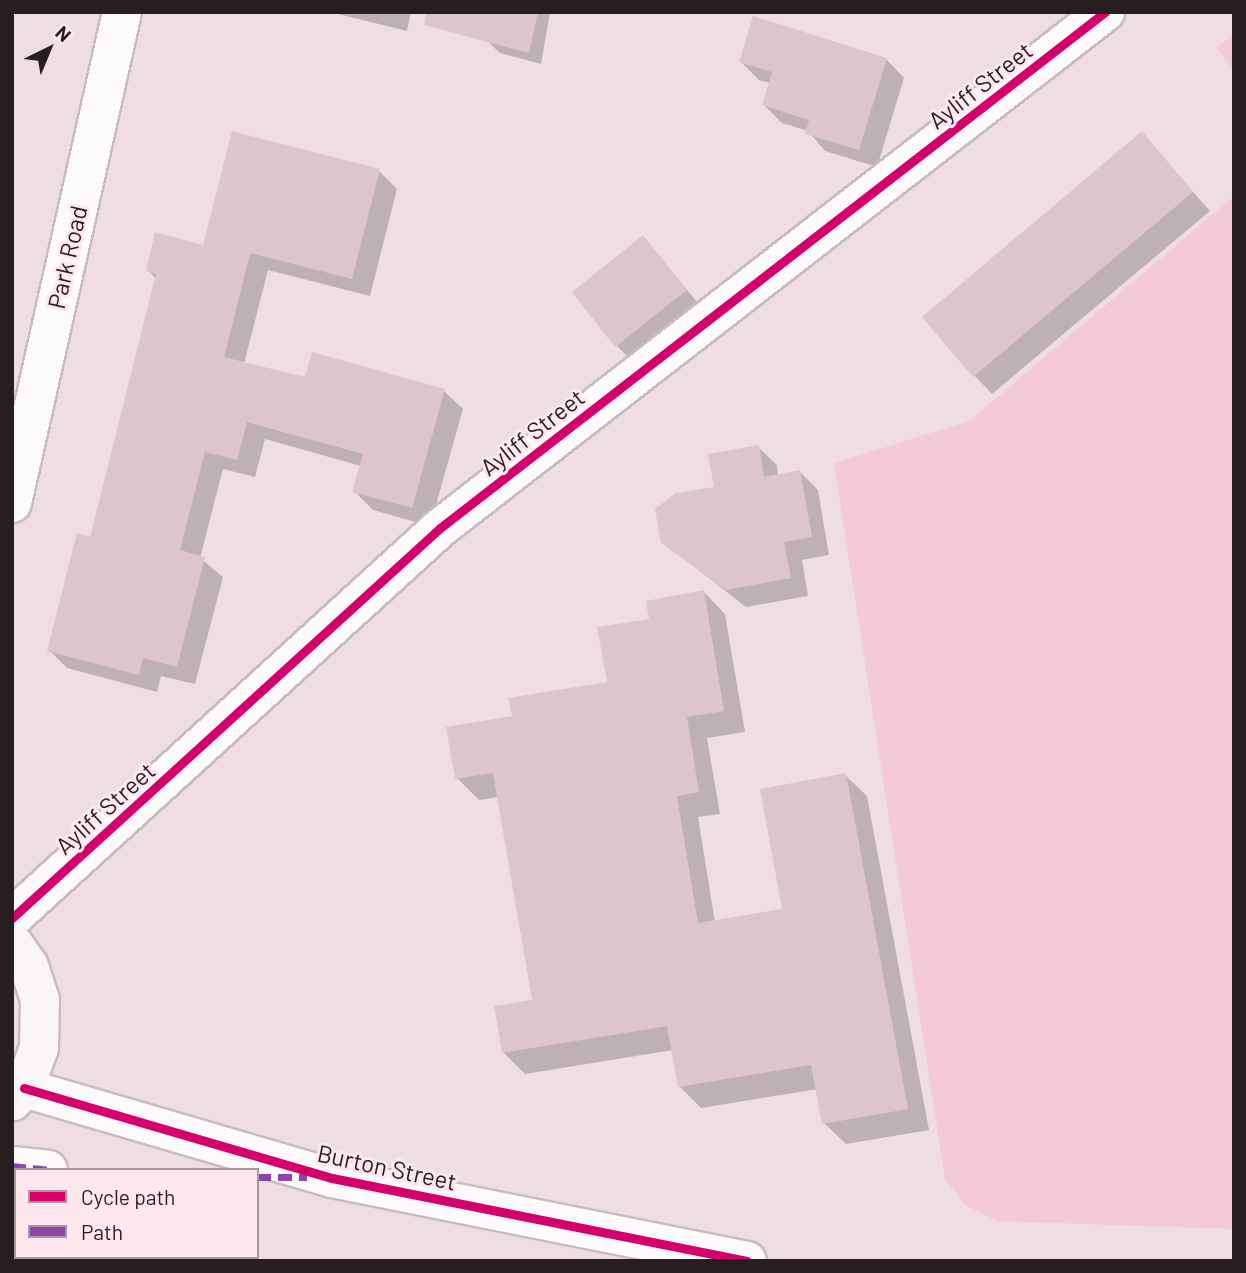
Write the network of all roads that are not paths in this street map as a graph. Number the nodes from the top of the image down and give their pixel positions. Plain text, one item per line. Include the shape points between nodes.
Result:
1 (121, 12) edge
2 (1105, 12) edge
3 (12, 503) edge
4 (12, 918) edge
5 (12, 942) edge
6 (18, 1095) edge
7 (12, 1166) edge
8 (30, 1168) edge
9 (259, 1177) edge
10 (332, 1178) junction
11 (747, 1261) edge

1 - 3 street, Park Road
2 - 4 street, Ayliff Street via 440,528
5 - 6 street via 29,966 40,1000 39,1048
6 - 10 street, Burton Street
7 - 8 street
9 - 10 street, Burton Street
10 - 11 street, Burton Street

